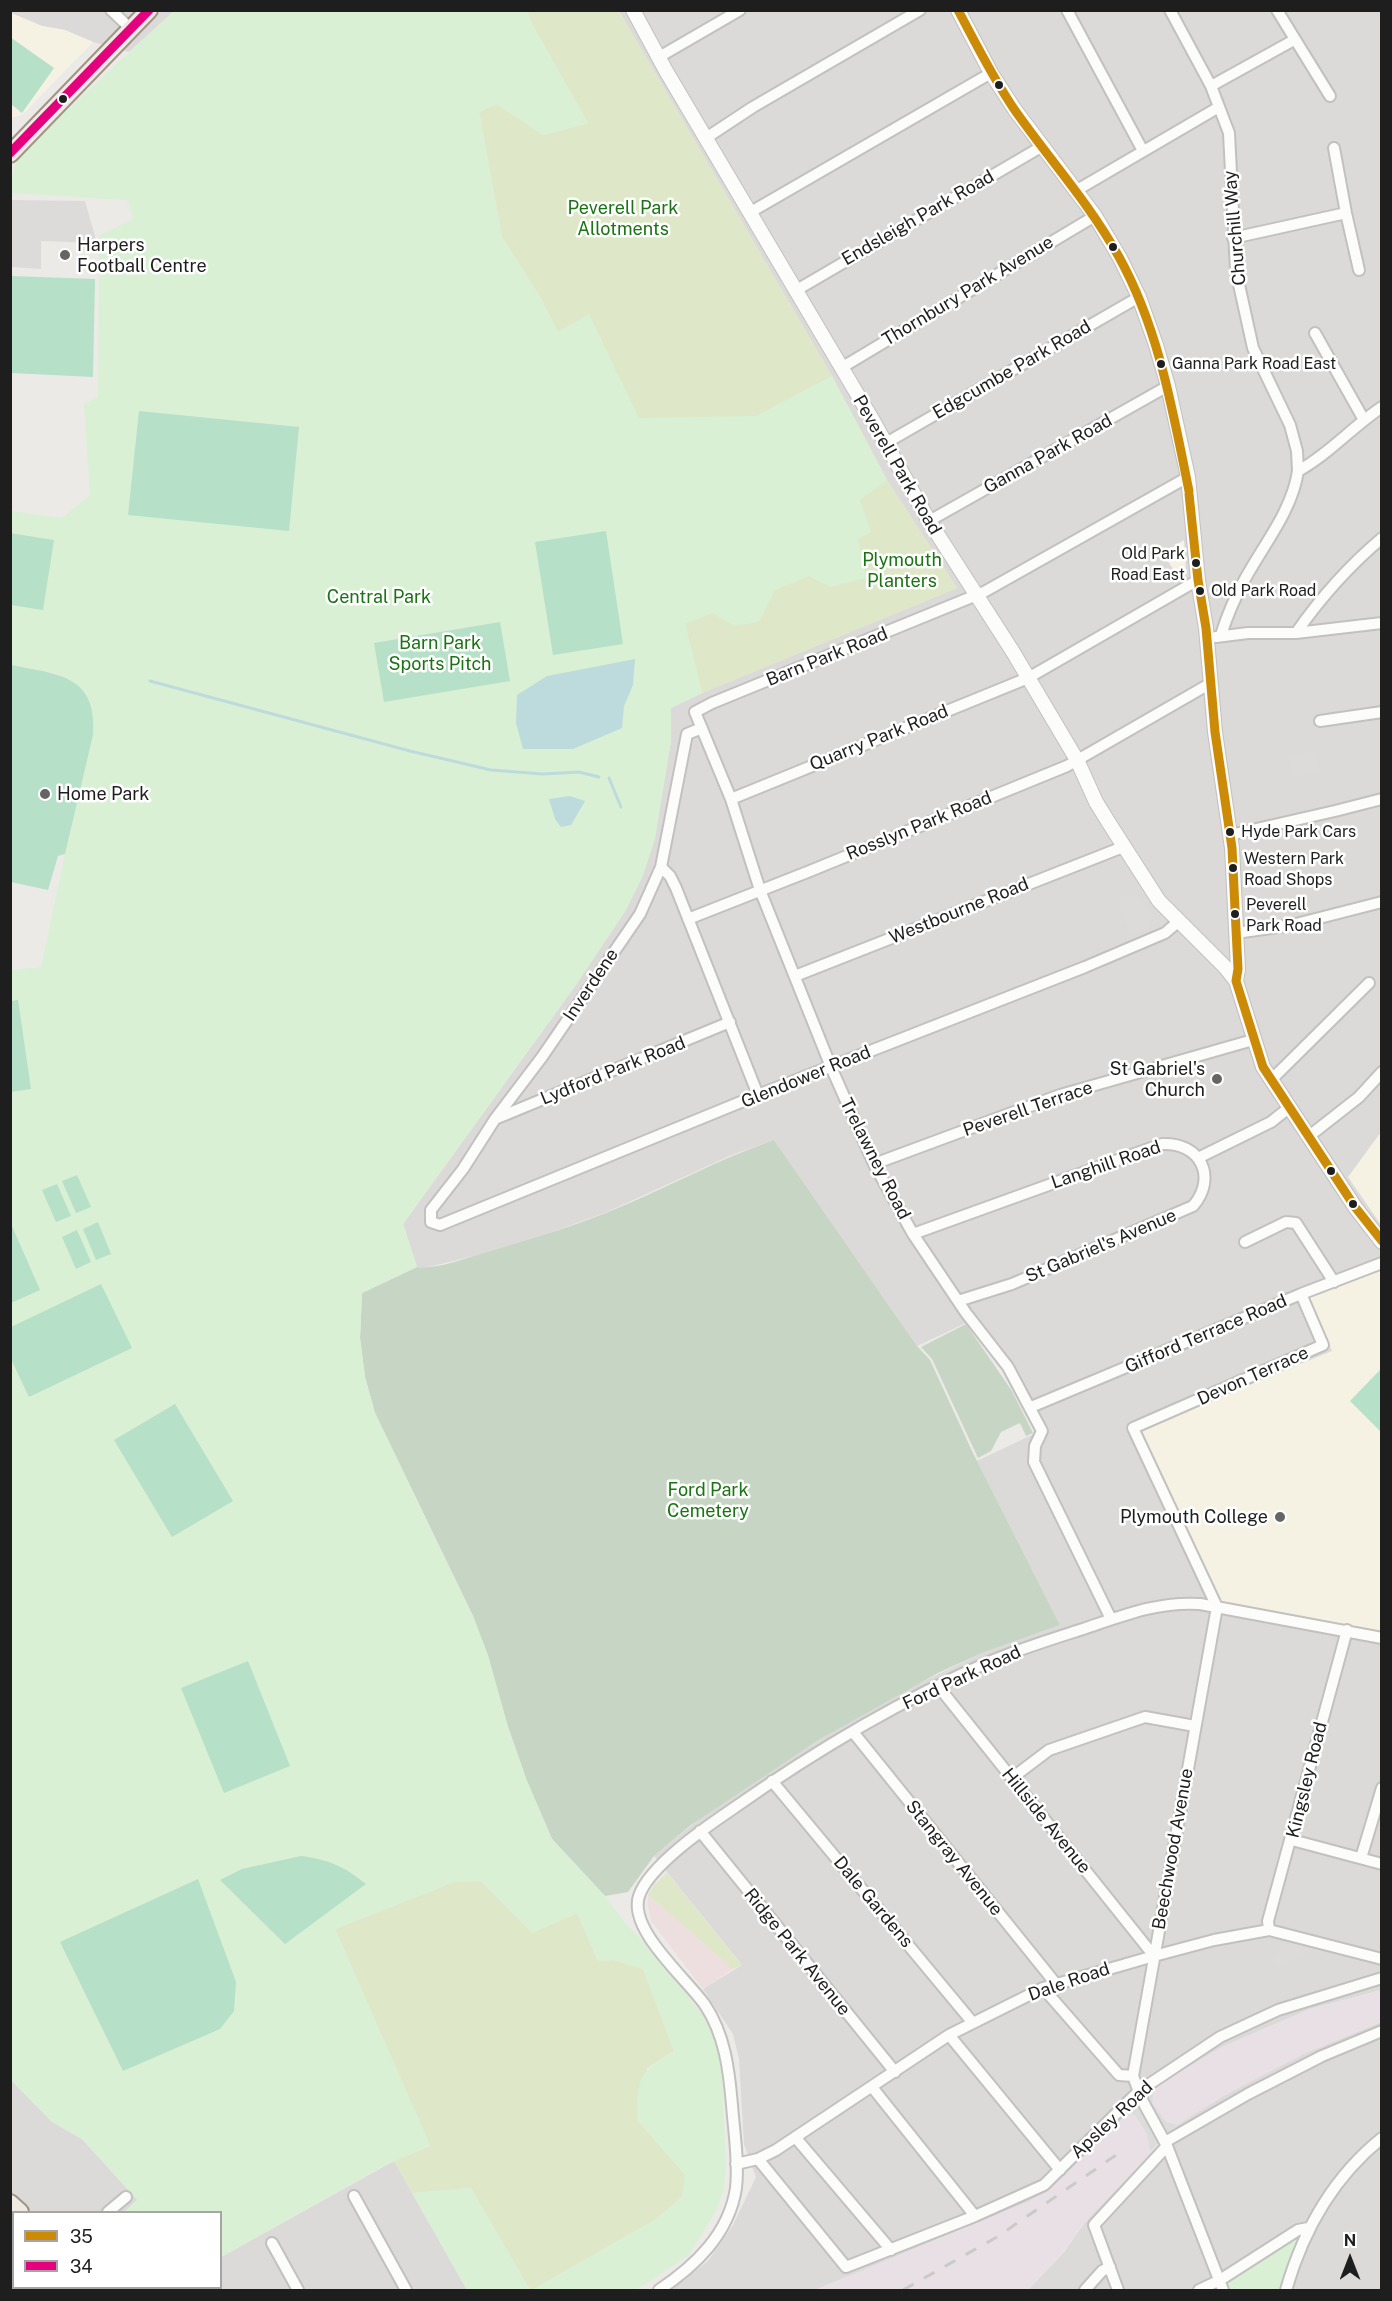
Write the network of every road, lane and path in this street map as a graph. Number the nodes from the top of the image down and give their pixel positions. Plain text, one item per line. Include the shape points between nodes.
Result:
1 (111, 10) edge
2 (149, 10) edge
3 (633, 10) edge
4 (740, 10) edge
5 (920, 10) edge
6 (958, 10) edge
7 (1067, 10) edge
8 (1170, 10) edge
9 (1277, 10) edge
10 (131, 29) junction
11 (1294, 40) junction
12 (658, 57) junction
13 (991, 73) junction
14 (1211, 86) junction
15 (1330, 96) dead end
16 (1220, 107) junction
17 (706, 138) junction
18 (1041, 147) junction
19 (1334, 148) dead end
20 (1143, 151) junction
21 (10, 154) edge
22 (1077, 190) junction
23 (749, 213) junction
24 (1346, 213) junction
25 (1095, 216) junction
26 (1233, 238) junction
27 (1359, 270) dead end
28 (795, 291) junction
29 (1139, 297) junction
30 (1315, 333) dead end
31 (841, 368) junction
32 (1168, 386) junction
33 (1382, 407) edge
34 (1364, 420) junction
35 (886, 443) junction
36 (1298, 471) junction
37 (1188, 477) junction
38 (929, 521) junction
39 (1382, 538) edge
40 (1198, 580) junction
41 (975, 595) junction
42 (1382, 623) edge
43 (1296, 633) junction
44 (1221, 635) junction
45 (1207, 640) junction
46 (1028, 678) junction
47 (1211, 683) junction
48 (1382, 712) edge
49 (1320, 721) dead end
50 (702, 728) junction
51 (1077, 760) junction
52 (731, 799) junction
53 (1382, 799) edge
54 (1230, 835) junction
55 (1124, 846) junction
56 (661, 867) junction
57 (760, 890) junction
58 (1382, 902) edge
59 (687, 919) junction
60 (1178, 922) junction
61 (1236, 933) junction
62 (795, 976) junction
63 (1369, 983) dead end
64 (1239, 987) junction
65 (730, 1022) junction
66 (1253, 1040) junction
67 (831, 1067) junction
68 (1382, 1072) edge
69 (1271, 1080) junction
70 (758, 1095) junction
71 (1290, 1107) junction
72 (495, 1119) junction
73 (1308, 1137) junction
74 (1198, 1158) junction
75 (874, 1164) junction
76 (431, 1222) joint
77 (913, 1234) junction
78 (1245, 1242) dead end
79 (1382, 1242) edge
80 (1382, 1263) edge
81 (1334, 1282) junction
82 (1301, 1294) junction
83 (958, 1301) junction
84 (1030, 1407) junction
85 (1216, 1607) junction
86 (1111, 1620) junction
87 (1347, 1630) junction
88 (1382, 1638) edge
89 (938, 1686) junction
90 (1195, 1726) junction
91 (853, 1732) junction
92 (1012, 1778) junction
93 (772, 1781) junction
94 (1382, 1788) edge
95 (700, 1831) junction
96 (1292, 1840) junction
97 (1361, 1858) junction
98 (1382, 1864) edge
99 (1269, 1930) junction
100 (1154, 1956) junction
101 (1382, 1959) edge
102 (1382, 1978) edge
103 (1056, 1984) junction
104 (1043, 1988) junction
105 (973, 2023) junction
106 (1382, 2031) edge
107 (949, 2035) junction
108 (895, 2072) junction
109 (1133, 2076) junction
110 (872, 2087) junction
111 (1140, 2096) junction
112 (795, 2137) junction
113 (1382, 2138) edge
114 (1165, 2142) junction
115 (759, 2159) junction
116 (736, 2164) junction
117 (1060, 2170) junction
118 (354, 2196) dead end
119 (126, 2197) dead end
120 (109, 2211) edge
121 (975, 2216) junction
122 (1308, 2228) junction
123 (272, 2243) dead end
124 (891, 2250) junction
125 (1110, 2267) junction
126 (1221, 2285) edge
127 (298, 2290) edge
128 (406, 2290) edge
129 (659, 2290) edge
130 (1085, 2290) edge
131 (1118, 2290) edge
132 (1199, 2290) edge
133 (1286, 2290) edge

1 - 10 street
2 - 10 main road
3 - 12 street, Peverell Park Road
4 - 12 street
5 - 17 street
6 - 13 street
7 - 20 street
8 - 14 street, Churchill Way
9 - 11 street
10 - 21 main road
11 - 14 street
11 - 15 street
12 - 17 street, Peverell Park Road
13 - 18 street
13 - 23 street
14 - 16 street, Churchill Way
16 - 20 street
16 - 26 street, Churchill Way via 1229,133
17 - 23 street, Peverell Park Road
18 - 22 street
18 - 28 street, Endsleigh Park Road
19 - 24 street
20 - 22 street
22 - 25 street
23 - 28 street, Peverell Park Road
24 - 26 street
24 - 27 street
25 - 29 street
25 - 31 street, Thornbury Park Avenue
26 - 36 street, Churchill Way via 1253,348 1290,425 1298,451
28 - 31 street, Peverell Park Road
29 - 32 street
29 - 35 street, Edgcumbe Park Road
30 - 34 street
31 - 35 street, Peverell Park Road
32 - 37 street
32 - 38 street, Ganna Park Road
33 - 34 street
34 - 36 street via 1316,461
35 - 38 street, Peverell Park Road
36 - 44 street via 1295,491 1245,580
37 - 40 street
37 - 41 street
38 - 41 street, Peverell Park Road
39 - 43 street via 1318,601
40 - 45 street
40 - 46 street
41 - 46 street, Peverell Park Road
41 - 50 street, Barn Park Road via 712,703 695,712
42 - 43 street
43 - 44 street
44 - 45 street
45 - 47 street
46 - 51 street, Peverell Park Road
46 - 52 street, Quarry Park Road
47 - 51 street, Rosslyn Park Road
47 - 54 street
48 - 49 street
50 - 52 street, Trelawney Road
50 - 56 street, Inverdene via 687,734
51 - 55 street, Peverell Park Road via 1096,802
51 - 57 street, Rosslyn Park Road
52 - 57 street, Trelawney Road
53 - 54 street
54 - 61 street
55 - 60 street, Peverell Park Road via 1146,884
55 - 62 street, Westbourne Road
56 - 59 street via 670,876
56 - 72 street, Inverdene via 640,914
57 - 59 street, Rosslyn Park Road
57 - 62 street, Trelawney Road
58 - 61 street via 1292,925
59 - 65 street
60 - 64 street, Peverell Park Road via 1215,957
60 - 67 street, Glendower Road via 1165,933 1085,967
61 - 64 street
62 - 67 street, Trelawney Road
63 - 69 street
64 - 66 street
65 - 70 street
65 - 72 street, Lydford Park Road
66 - 69 street
66 - 75 street, Peverell Terrace via 1060,1095
67 - 70 street, Glendower Road
67 - 75 street, Trelawney Road
68 - 73 street via 1359,1097
69 - 71 street
70 - 76 street, Glendower Road via 440,1225
71 - 73 street
71 - 74 street via 1271,1122
72 - 76 street, Inverdene via 431,1210
73 - 79 street
74 - 77 street, Langhill Road via 1184,1147 1162,1144
74 - 83 street, St Gabriel's Avenue via 1204,1188 1193,1206 1012,1284
75 - 77 street, Trelawney Road
77 - 83 street, Trelawney Road
78 - 81 street via 1286,1222 1296,1223
80 - 81 street, Gifford Terrace Road
81 - 82 street, Gifford Terrace Road
82 - 84 street, Gifford Terrace Road
82 - 85 street, Devon Terrace via 1323,1345 1133,1428
83 - 84 street, Trelawney Road via 1008,1367
84 - 86 street, Trelawney Road via 1042,1431 1035,1446 1034,1462
85 - 86 street, Ford Park Road via 1166,1604
85 - 87 street, Ford Park Road
85 - 90 street, Beechwood Avenue
86 - 89 street, Ford Park Road via 992,1660
87 - 88 street, Ford Park Road
87 - 96 street, Kingsley Road
89 - 91 street, Ford Park Road
89 - 92 street, Hillside Avenue
90 - 92 street via 1145,1717 1049,1750
90 - 100 street, Beechwood Avenue
91 - 93 street, Ford Park Road
91 - 103 street, Stangray Avenue
92 - 100 street, Hillside Avenue
93 - 95 street, Ford Park Road
93 - 105 street, Dale Gardens
94 - 97 street
95 - 108 street, Ridge Park Avenue
95 - 116 street, Ford Park Road via 653,1874 639,1894 638,1903 641,1923 705,2006 719,2031 729,2079
96 - 97 street
96 - 99 street, Kingsley Road via 1268,1921
97 - 98 street
99 - 100 street, Dale Road
99 - 101 street, Dale Road
100 - 103 street, Dale Road
100 - 109 street, Beechwood Avenue
102 - 111 street, Apsley Road via 1278,2010 1220,2037
103 - 104 street, Dale Road
104 - 105 street, Dale Road
104 - 109 street via 1119,2075
105 - 107 street, Dale Road
106 - 114 street via 1322,2056
107 - 108 street, Dale Road
107 - 117 street
108 - 110 street, Dale Road
109 - 111 street
110 - 112 street, Dale Road
110 - 121 street
111 - 114 street
111 - 117 street, Apsley Road
112 - 115 street, Dale Road
112 - 124 street
113 - 122 street via 1335,2186
114 - 125 street via 1094,2225
114 - 126 street
115 - 116 street, Dale Road
115 - 124 street, Apsley Road via 846,2267
116 - 129 street via 736,2189 728,2216 710,2247 686,2272
117 - 121 street, Apsley Road via 1034,2191
118 - 128 street
119 - 120 street
121 - 124 street, Apsley Road
122 - 126 street via 1298,2230
122 - 133 street
123 - 127 street
125 - 130 street
125 - 131 street
126 - 132 street

